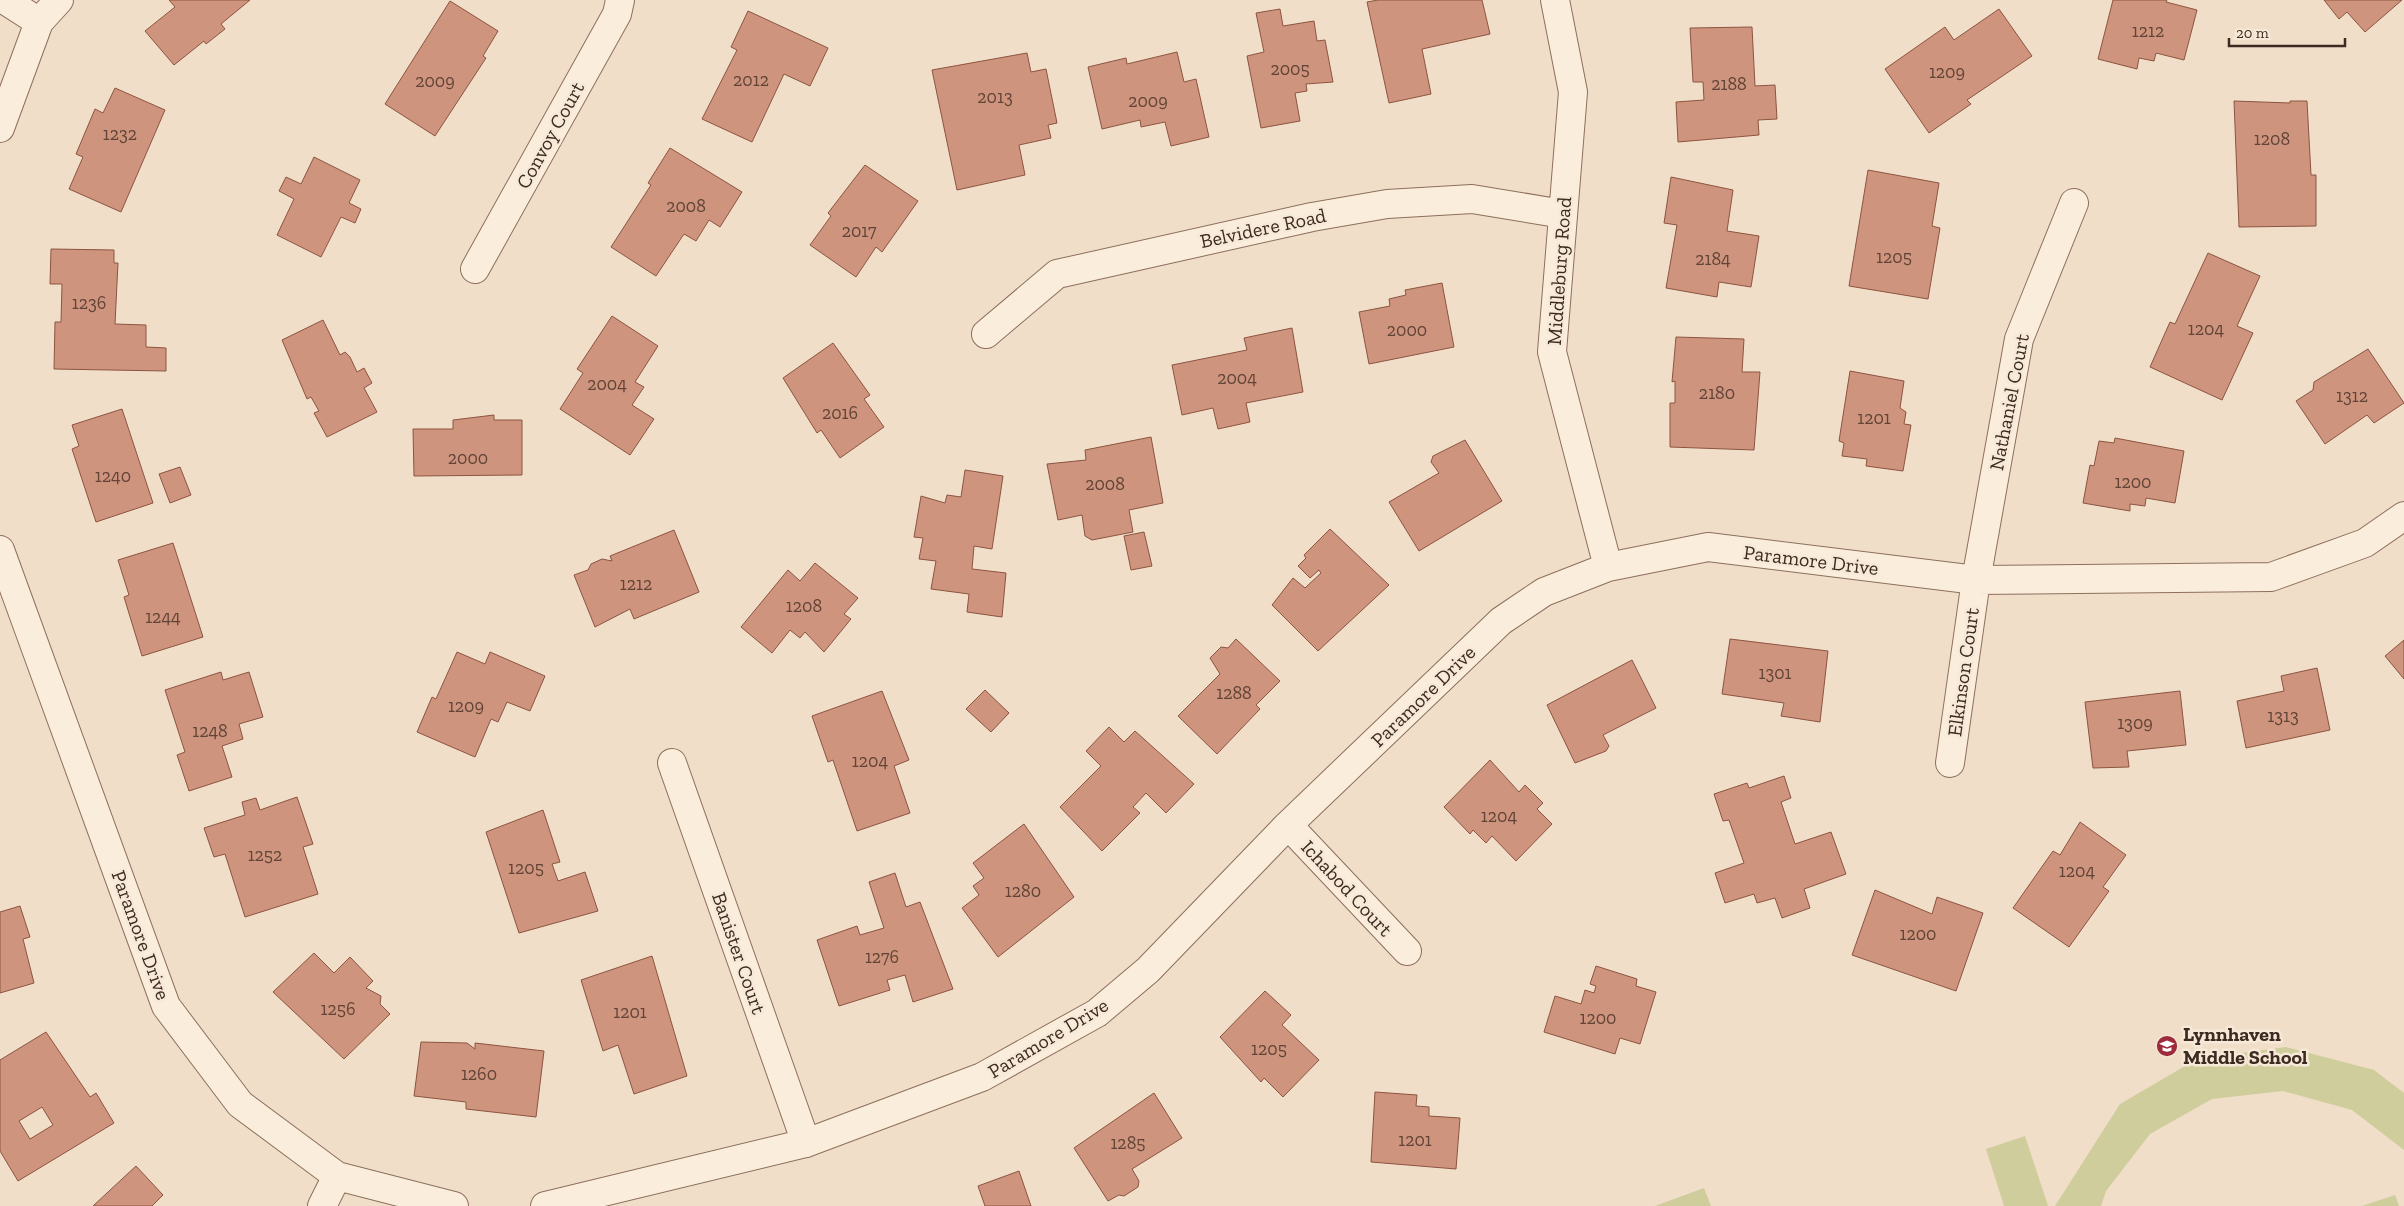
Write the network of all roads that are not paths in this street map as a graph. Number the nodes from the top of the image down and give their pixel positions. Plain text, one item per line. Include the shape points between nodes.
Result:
1 (5, 0) edge
2 (59, 0) edge
3 (620, 0) edge
4 (1555, 0) edge
5 (39, 22) junction
6 (0, 128) edge
7 (2074, 203) dead end
8 (1563, 214) junction
9 (475, 269) dead end
10 (986, 334) dead end
11 (2404, 516) edge
12 (0, 550) edge
13 (1608, 567) junction
14 (1976, 580) junction
15 (672, 763) dead end
16 (1950, 763) dead end
17 (1288, 825) junction
18 (1407, 951) dead end
19 (806, 1142) junction
20 (337, 1176) junction
21 (322, 1206) edge
22 (454, 1206) edge
23 (545, 1206) edge

1 - 5 street
2 - 5 street
3 - 9 street, Convoy Court via 617,14
4 - 8 street, Middleburg Road via 1573,92
5 - 6 street
7 - 14 street, Nathaniel Court via 2019,339
8 - 10 street, Belvidere Road via 1472,199 1387,204 1312,217 1057,274
8 - 13 street, Middleburg Road via 1552,352
11 - 14 street, Paramore Drive via 2365,543 2271,577
12 - 20 street, Paramore Drive via 166,1006 240,1104
13 - 14 street, Paramore Drive via 1708,547
13 - 17 street, Paramore Drive via 1544,592 1501,621
14 - 16 street, Elkinson Court
15 - 19 street, Banister Court
17 - 18 street, Ichabod Court
17 - 19 street, Paramore Drive via 1148,970 1097,1013 982,1077
19 - 23 street, Paramore Drive
20 - 21 street
20 - 22 street, Paramore Drive

